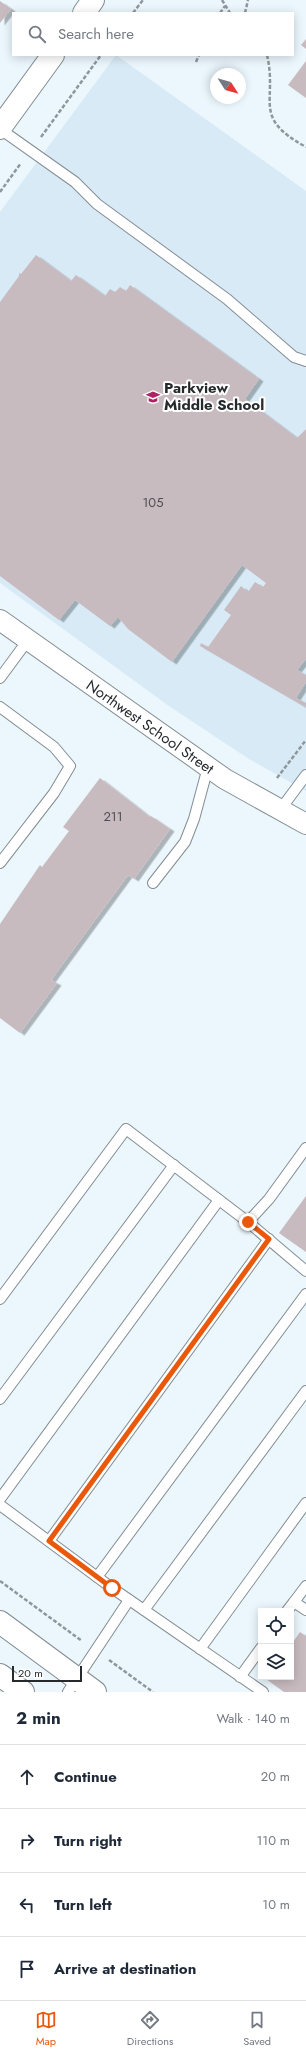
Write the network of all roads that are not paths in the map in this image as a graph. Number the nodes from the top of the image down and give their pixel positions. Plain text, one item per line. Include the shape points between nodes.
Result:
1 (93, 0) edge
2 (85, 12) edge
3 (52, 56) edge
4 (0, 129) edge
5 (306, 361) edge
6 (0, 620) edge
7 (28, 640) junction
8 (0, 678) edge
9 (0, 707) edge
10 (208, 767) junction
11 (306, 775) edge
12 (280, 810) junction
13 (306, 824) edge
14 (0, 863) edge
15 (153, 883) dead end
16 (306, 1148) edge
17 (174, 1165) junction
18 (219, 1200) junction
19 (248, 1222) junction
20 (269, 1239) junction
21 (306, 1271) edge
22 (306, 1294) edge
23 (0, 1299) edge
24 (306, 1391) edge
25 (0, 1399) edge
26 (0, 1499) edge
27 (306, 1503) edge
28 (0, 1505) edge
29 (49, 1541) junction
30 (98, 1577) junction
31 (306, 1586) edge
32 (129, 1600) junction
33 (294, 1602) junction
34 (289, 1608) edge
35 (144, 1610) junction
36 (306, 1610) edge
37 (0, 1622) edge
38 (200, 1649) junction
39 (258, 1652) edge
40 (0, 1675) edge
41 (240, 1677) junction
42 (73, 1685) edge
43 (23, 1692) edge
44 (95, 1692) edge
45 (262, 1692) edge

1 - 2 main road
3 - 4 main road
4 - 5 lane via 75,182 97,204 227,299 294,357
6 - 7 street, Northwest School Street
7 - 8 lane
7 - 10 street, Northwest School Street
9 - 14 lane via 54,747 70,766 54,793
10 - 12 street, Northwest School Street
10 - 15 lane via 185,842
11 - 12 lane
12 - 13 street, Northwest School Street
16 - 19 lane via 269,1199
17 - 18 lane
17 - 23 lane via 126,1129
17 - 25 lane
18 - 19 lane
18 - 26 lane
19 - 20 lane
20 - 21 lane
20 - 29 lane
22 - 30 lane
24 - 35 lane
27 - 38 lane
28 - 29 lane
29 - 30 lane
30 - 32 lane
31 - 33 lane
32 - 35 lane
32 - 42 lane
33 - 34 lane
33 - 36 lane
35 - 38 lane
37 - 42 main road
38 - 41 lane
39 - 41 lane
40 - 43 main road
41 - 45 lane
42 - 44 main road

